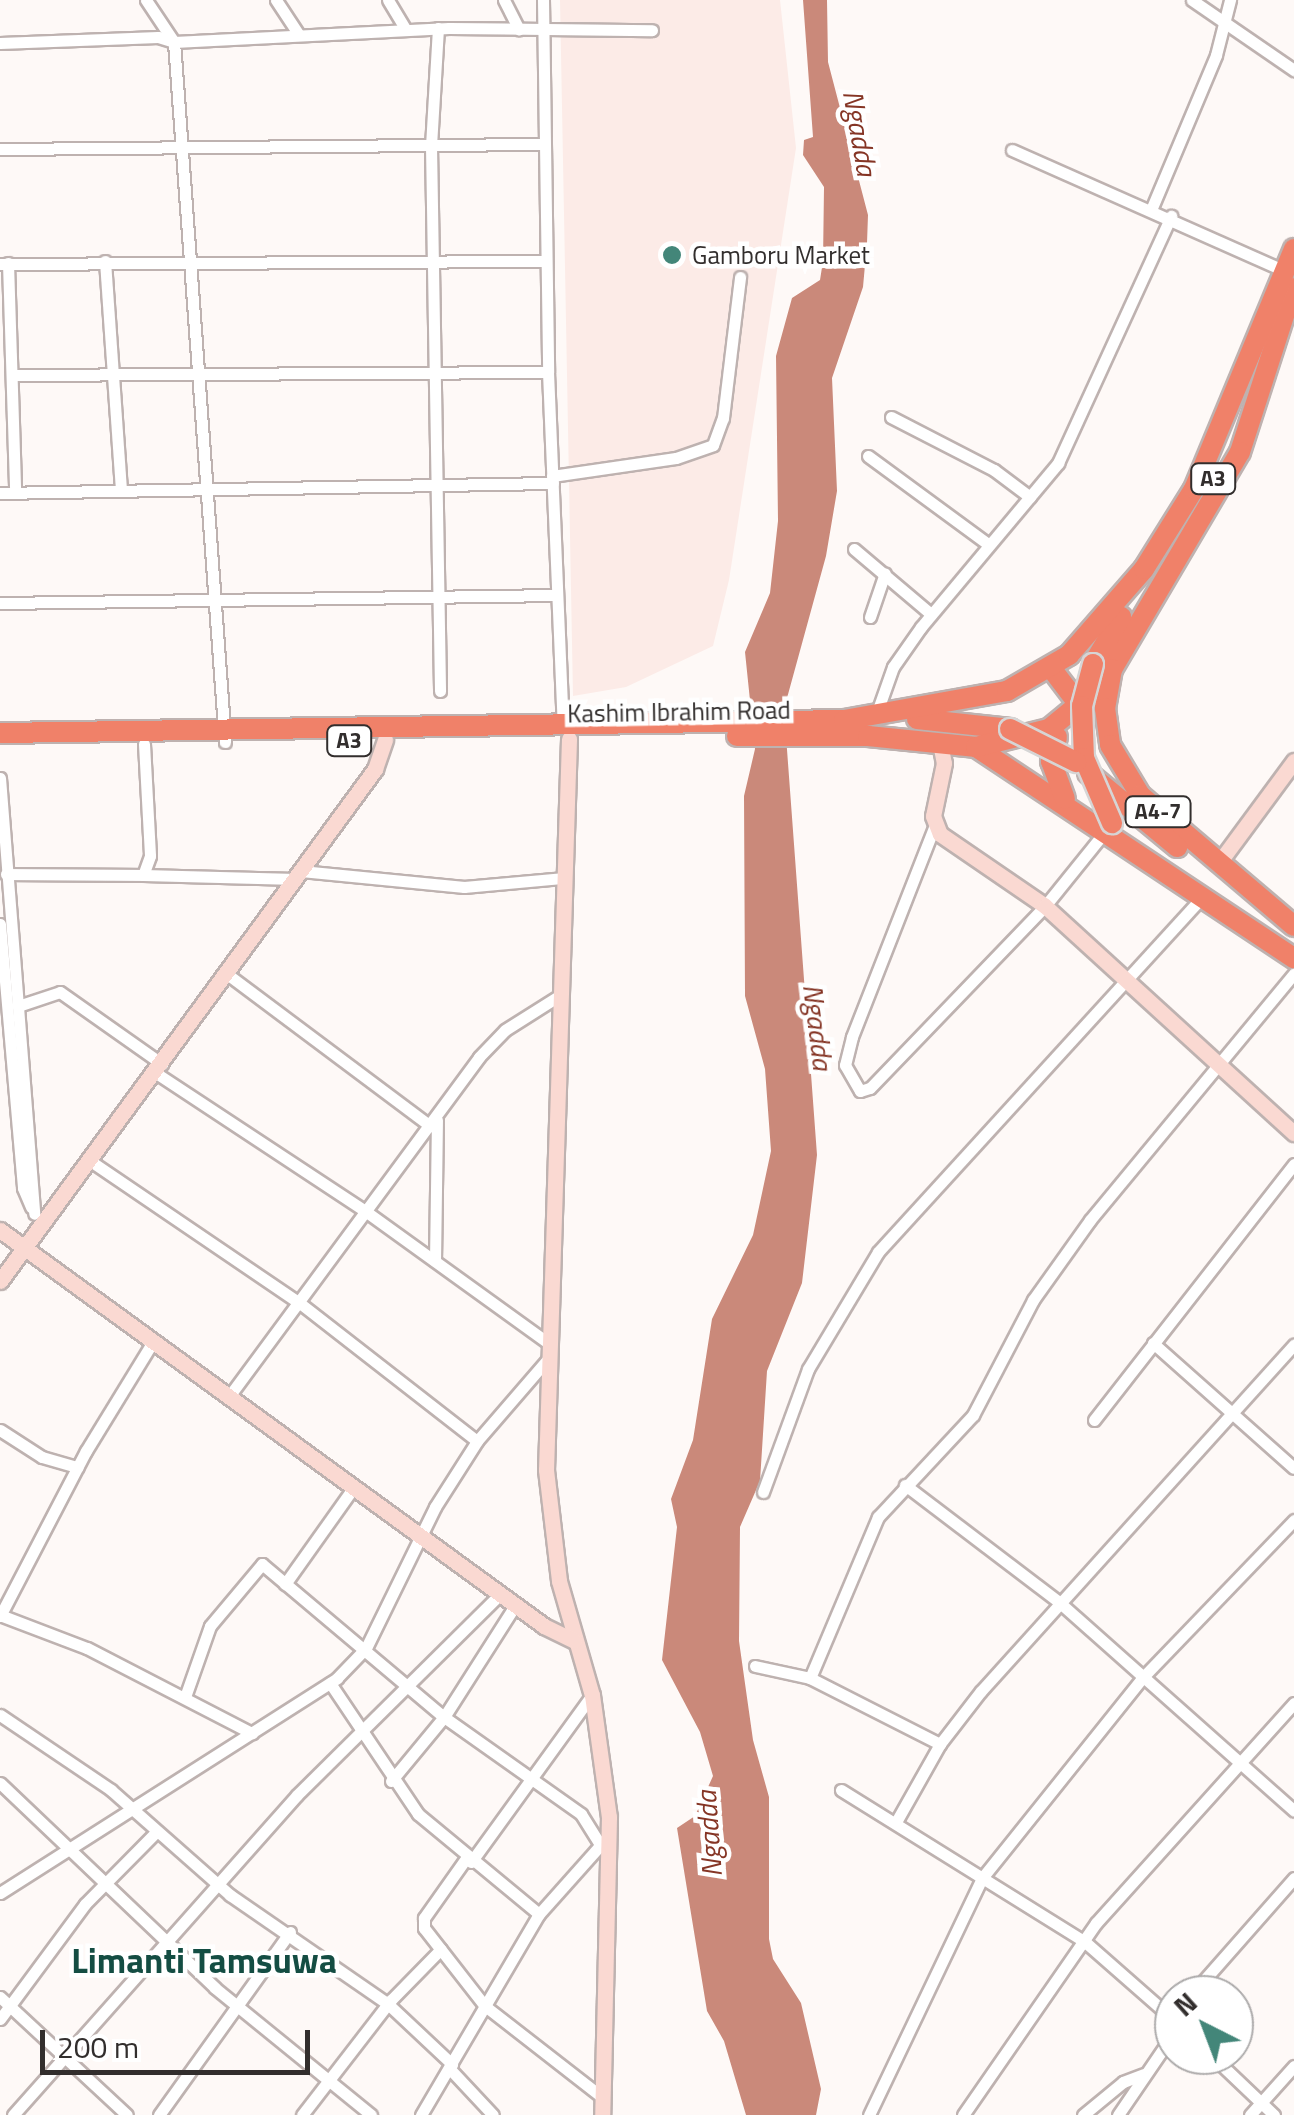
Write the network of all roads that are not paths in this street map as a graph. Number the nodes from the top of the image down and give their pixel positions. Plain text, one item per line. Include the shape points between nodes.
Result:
1 (146, 0) edge
2 (276, 0) edge
3 (388, 0) edge
4 (504, 0) edge
5 (543, 0) edge
6 (1192, 0) edge
7 (1230, 0) edge
8 (1224, 20) junction
9 (438, 28) junction
10 (519, 29) junction
11 (542, 29) junction
12 (406, 30) junction
13 (652, 30) dead end
14 (299, 35) junction
15 (174, 42) junction
16 (0, 43) edge
17 (1294, 70) edge
18 (543, 144) junction
19 (180, 146) junction
20 (431, 146) junction
21 (0, 149) edge
22 (1012, 150) dead end
23 (1151, 210) junction
24 (1171, 216) junction
25 (1294, 249) edge
26 (188, 258) junction
27 (105, 261) junction
28 (433, 261) junction
29 (545, 261) junction
30 (4, 264) edge
31 (740, 277) dead end
32 (1290, 277) edge
33 (8, 370) edge
34 (434, 372) junction
35 (548, 372) junction
36 (113, 376) junction
37 (196, 376) junction
38 (891, 417) dead end
39 (868, 456) dead end
40 (552, 480) junction
41 (438, 482) junction
42 (204, 486) junction
43 (121, 488) junction
44 (15, 492) junction
45 (0, 493) edge
46 (1030, 497) junction
47 (989, 544) junction
48 (854, 549) dead end
49 (885, 573) junction
50 (556, 594) junction
51 (439, 598) junction
52 (215, 600) junction
53 (0, 603) edge
54 (931, 614) junction
55 (870, 617) dead end
56 (1108, 662) junction
57 (1050, 668) junction
58 (440, 691) dead end
59 (1080, 706) junction
60 (876, 714) junction
61 (837, 725) junction
62 (0, 732) edge
63 (566, 734) junction
64 (225, 736) junction
65 (386, 740) junction
66 (940, 743) junction
67 (144, 744) junction
68 (0, 745) edge
69 (1110, 745) junction
70 (976, 747) junction
71 (1294, 762) edge
72 (0, 778) edge
73 (1071, 808) junction
74 (935, 825) junction
75 (1108, 828) junction
76 (1218, 864) junction
77 (6, 874) junction
78 (143, 875) junction
79 (299, 875) junction
80 (562, 878) junction
81 (1199, 900) junction
82 (1045, 906) junction
83 (0, 924) edge
84 (1294, 927) edge
85 (1294, 944) edge
86 (1294, 958) edge
87 (1294, 973) edge
88 (227, 974) junction
89 (1126, 977) junction
90 (557, 998) junction
91 (18, 1006) junction
92 (5, 1020) edge
93 (1219, 1064) junction
94 (159, 1068) junction
95 (434, 1120) junction
96 (1294, 1133) edge
97 (89, 1160) junction
98 (1294, 1164) edge
99 (368, 1213) junction
100 (38, 1220) junction
101 (0, 1230) edge
102 (24, 1248) junction
103 (435, 1261) junction
104 (0, 1281) edge
105 (301, 1304) junction
106 (154, 1340) junction
107 (548, 1342) junction
108 (1154, 1343) junction
109 (1294, 1344) edge
110 (547, 1360) junction
111 (230, 1395) junction
112 (1232, 1411) junction
113 (1094, 1420) dead end
114 (0, 1430) edge
115 (477, 1441) junction
116 (78, 1467) junction
117 (1294, 1468) edge
118 (906, 1485) junction
119 (354, 1487) junction
120 (763, 1492) dead end
121 (1294, 1520) edge
122 (421, 1534) junction
123 (285, 1584) junction
124 (500, 1593) junction
125 (1059, 1602) junction
126 (516, 1604) junction
127 (0, 1615) edge
128 (575, 1641) junction
129 (366, 1648) junction
130 (755, 1666) dead end
131 (1143, 1677) junction
132 (810, 1678) junction
133 (330, 1682) junction
134 (410, 1688) junction
135 (592, 1696) junction
136 (185, 1697) junction
137 (1294, 1703) edge
138 (0, 1715) edge
139 (444, 1717) junction
140 (252, 1734) junction
141 (360, 1735) junction
142 (940, 1744) junction
143 (1241, 1764) junction
144 (528, 1779) junction
145 (391, 1781) junction
146 (0, 1784) edge
147 (840, 1790) dead end
148 (130, 1805) junction
149 (1294, 1811) edge
150 (896, 1822) junction
151 (156, 1833) junction
152 (605, 1840) junction
153 (66, 1847) junction
154 (469, 1860) junction
155 (982, 1878) junction
156 (1294, 1878) edge
157 (104, 1882) junction
158 (217, 1884) junction
159 (0, 1893) edge
160 (539, 1914) junction
161 (290, 1932) junction
162 (1084, 1941) junction
163 (168, 1943) junction
164 (441, 1949) junction
165 (1208, 1975) edge
166 (5, 2001) edge
167 (1154, 2001) edge
168 (388, 2004) junction
169 (486, 2006) junction
170 (237, 2008) junction
171 (0, 2019) edge
172 (65, 2060) junction
173 (450, 2066) junction
174 (1154, 2066) edge
175 (1294, 2066) edge
176 (1152, 2069) junction
177 (1232, 2075) edge
178 (328, 2078) junction
179 (602, 2097) junction
180 (1261, 2102) junction
181 (12, 2115) edge
182 (128, 2115) edge
183 (159, 2115) edge
184 (302, 2115) edge
185 (371, 2115) edge
186 (421, 2115) edge
187 (492, 2115) edge
188 (602, 2115) edge
189 (868, 2115) edge
190 (963, 2115) edge
191 (1083, 2115) edge
192 (1118, 2115) edge
193 (1250, 2115) edge
194 (1274, 2115) edge

1 - 15 street
2 - 14 street
3 - 12 street
4 - 10 street
5 - 11 street
6 - 8 street
7 - 8 street
8 - 17 street
8 - 23 street
9 - 10 street
9 - 12 street
9 - 20 street
10 - 11 street
11 - 13 street
11 - 18 street
12 - 14 street
14 - 15 street
15 - 16 street via 158,37
15 - 19 street
18 - 20 street
18 - 29 street
19 - 20 street
19 - 21 street
19 - 26 street
20 - 28 street
22 - 23 street
23 - 24 street
24 - 32 street
24 - 46 street via 1077,428
25 - 32 highway, A3
26 - 27 street
26 - 28 street
26 - 37 street
27 - 30 street
27 - 36 street
28 - 29 street
28 - 34 street
29 - 35 street
30 - 33 street
31 - 40 street via 723,418 713,445
32 - 56 highway, A3 via 1230,446
32 - 56 highway, A3 via 1240,452
32 - 57 highway, Kashim Ibrahim Road / A3 via 1216,442 1144,569
33 - 36 street
33 - 44 street
34 - 35 street
34 - 37 street
34 - 41 street
35 - 40 street
36 - 37 street
36 - 43 street
37 - 42 street
38 - 46 street via 994,470
39 - 47 street
40 - 41 street
40 - 50 street
41 - 42 street
41 - 51 street
42 - 43 street
42 - 52 street
43 - 44 street
44 - 45 street
46 - 47 street
47 - 54 street
48 - 49 street
49 - 54 street
49 - 55 street
50 - 51 street
50 - 63 street
51 - 52 street
51 - 58 street
52 - 53 street
52 - 64 street
54 - 60 street via 893,667
56 - 59 highway
56 - 69 highway, A4-7
56 - 75 highway, A3, bridge via 1082,706 1084,758
57 - 59 highway
57 - 60 highway, Kashim Ibrahim Road / A3 via 991,696
59 - 70 highway via 1050,730
60 - 61 highway, Kashim Ibrahim Road / A3
61 - 63 highway, Kashim Ibrahim Road / A3
61 - 66 highway, Kashim Ibrahim Road / A3
61 - 84 highway, A4-7, bridge via 966,721 1010,729 1076,762 1198,862
62 - 64 highway, Kashim Ibrahim Road / A3
63 - 64 highway, Kashim Ibrahim Road / A3
63 - 65 highway, Kashim Ibrahim Road / A3
63 - 80 street
64 - 65 highway, Kashim Ibrahim Road / A3
64 - 67 highway, Kashim Ibrahim Road / A3
65 - 79 street via 375,769
66 - 70 highway, Kashim Ibrahim Road / A3
66 - 74 street
67 - 68 highway, Kashim Ibrahim Road / A3
67 - 78 street via 150,856
69 - 73 highway via 1086,728 1072,728 1054,742 1053,773
69 - 76 highway, A4-7 via 1140,795
70 - 73 highway, Kashim Ibrahim Road / A3
71 - 76 street
72 - 77 street
73 - 75 highway, Kashim Ibrahim Road / A3
74 - 82 street
74 - 82 street via 852,1037 846,1065 860,1091
75 - 81 highway, Kashim Ibrahim Road / A3
75 - 82 street
75 - 85 highway, A4-7
76 - 84 highway, A4-7
77 - 78 street
77 - 91 street
78 - 79 street
79 - 80 street via 464,887
79 - 88 street
80 - 90 street
81 - 86 highway, Kashim Ibrahim Road / A3
81 - 89 street
82 - 89 street
83 - 92 street
87 - 93 street
88 - 94 street
88 - 95 street
89 - 93 street
89 - 120 street via 878,1252 808,1369
90 - 95 street via 504,1030
90 - 107 street
91 - 94 street via 60,992
91 - 100 street
92 - 100 street via 23,1188
93 - 96 street
93 - 118 street via 1090,1220 1034,1300 974,1415
94 - 97 street
94 - 99 street
95 - 99 street
95 - 103 street
97 - 100 street
97 - 105 street
98 - 108 street
99 - 103 street
99 - 105 street
100 - 102 street
101 - 102 street
102 - 104 street
102 - 106 street
103 - 107 street
105 - 111 street
105 - 115 street
106 - 111 street
106 - 116 street
107 - 110 street
108 - 112 street
108 - 113 street
109 - 112 street
110 - 115 street
110 - 128 street via 552,1541
111 - 119 street
112 - 117 street
112 - 125 street
114 - 116 street via 42,1457
115 - 122 street
116 - 127 street
118 - 125 street
118 - 132 street via 858,1553
119 - 122 street
119 - 123 street
121 - 131 street
122 - 124 street
122 - 129 street
123 - 129 street
123 - 136 street via 262,1564 248,1576 210,1626
124 - 126 street
124 - 134 street
125 - 131 street
125 - 142 street
126 - 128 street
126 - 139 street
127 - 136 street via 62,1636
128 - 135 street
129 - 133 street
129 - 134 street
130 - 132 street
131 - 143 street
131 - 155 street
132 - 142 street
133 - 140 street
133 - 141 street
134 - 139 street
134 - 141 street
135 - 144 street
135 - 152 street
136 - 140 street
137 - 143 street
138 - 148 street
139 - 144 street
139 - 145 street
140 - 148 street via 195,1774
141 - 145 street
141 - 158 street
142 - 150 street
143 - 149 street
143 - 162 street
144 - 152 street
144 - 154 street
145 - 154 street
146 - 153 street
147 - 150 street
148 - 151 street
148 - 153 street
150 - 155 street
151 - 157 street
151 - 158 street
152 - 160 street
152 - 179 street
153 - 157 street
153 - 159 street
154 - 160 street
154 - 164 street via 424,1918
155 - 162 street
155 - 189 street
156 - 165 street
157 - 163 street
157 - 166 street
158 - 161 street
158 - 163 street
160 - 169 street
161 - 168 street
161 - 170 street
162 - 167 street
162 - 190 street
163 - 170 street
163 - 172 street
164 - 168 street
164 - 169 street
166 - 171 street
166 - 172 street
168 - 173 street
168 - 178 street
169 - 173 street
169 - 179 street
170 - 178 street
170 - 183 street
172 - 181 street
172 - 182 street
173 - 186 street
173 - 187 street
174 - 176 street
175 - 180 street
176 - 191 street via 1123,2082
176 - 192 street
177 - 180 street
178 - 184 street
178 - 185 street
179 - 188 street
180 - 193 street
180 - 194 street

